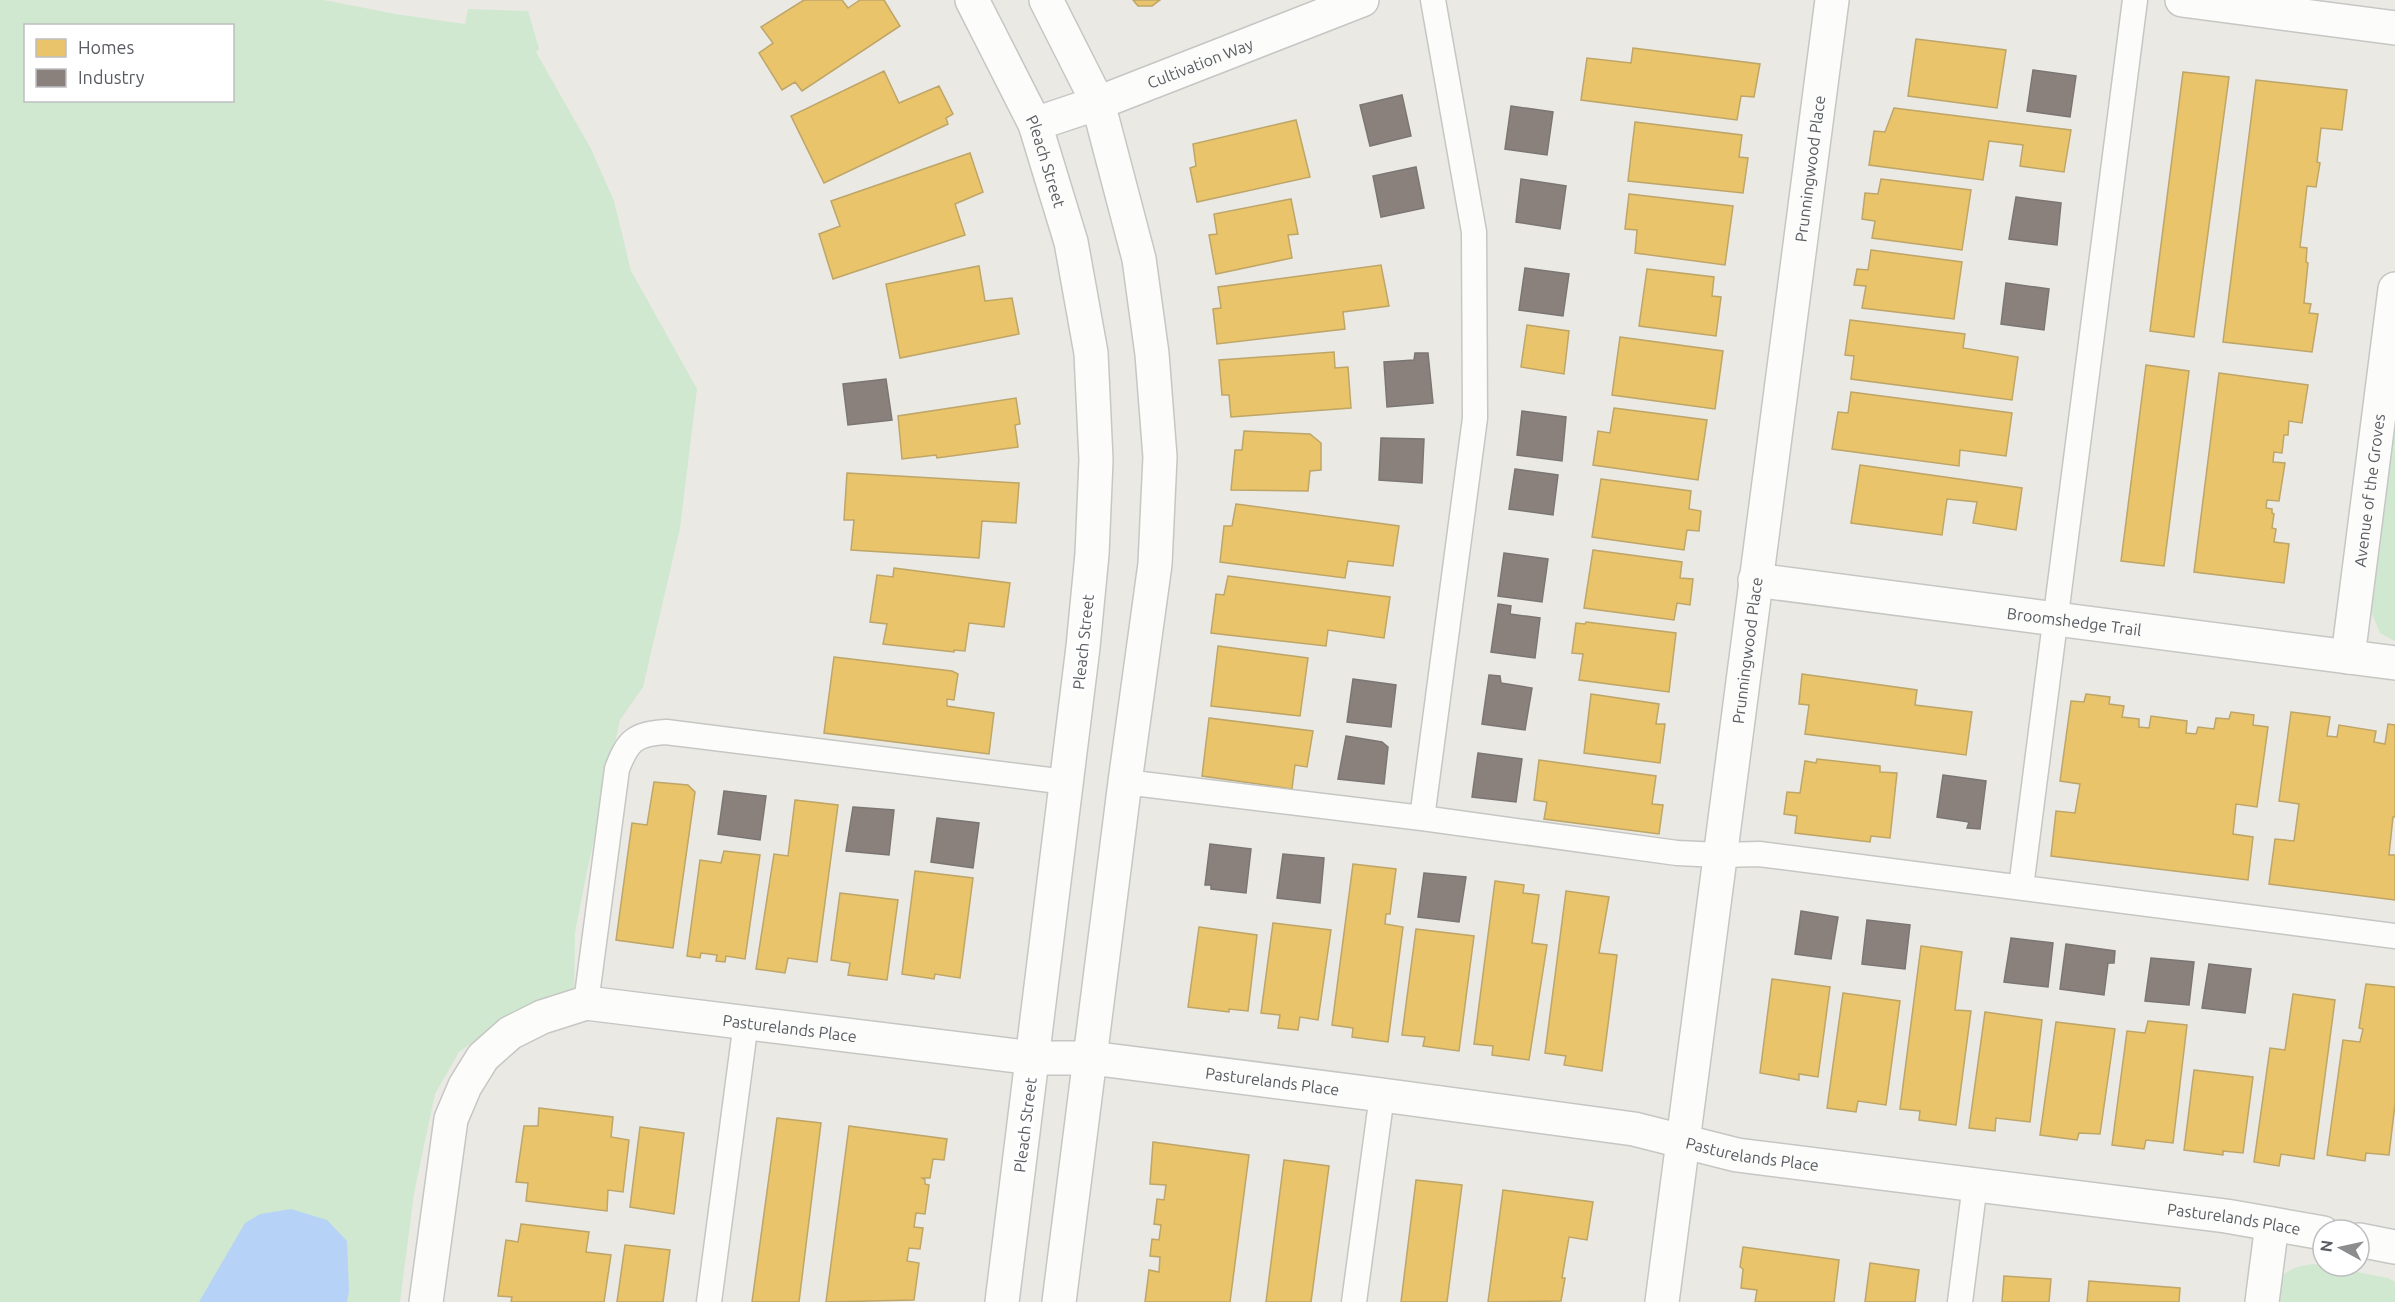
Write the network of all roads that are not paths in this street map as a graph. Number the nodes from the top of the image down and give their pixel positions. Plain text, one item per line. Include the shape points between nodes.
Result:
1 (972, 0) edge
2 (1046, 0) edge
3 (1362, 0) edge
4 (1433, 0) edge
5 (1832, 0) edge
6 (2134, 0) edge
7 (2182, 0) edge
8 (2395, 28) edge
9 (1098, 103) junction
10 (1035, 124) junction
11 (2395, 289) edge
12 (1755, 580) junction
13 (2054, 619) junction
14 (2348, 657) junction
15 (2395, 663) edge
16 (1066, 782) junction
17 (1125, 783) junction
18 (1422, 818) junction
19 (1720, 855) junction
20 (2021, 887) junction
21 (2395, 936) edge
22 (586, 1003) junction
23 (746, 1022) junction
24 (1033, 1058) junction
25 (1091, 1058) junction
26 (1382, 1095) junction
27 (1683, 1142) junction
28 (1975, 1184) junction
29 (2272, 1224) junction
30 (2311, 1231) edge
31 (2371, 1242) edge
32 (2395, 1247) edge
33 (426, 1302) edge
34 (709, 1302) edge
35 (1002, 1302) edge
36 (1059, 1302) edge
37 (1354, 1302) edge
38 (1662, 1302) edge
39 (1960, 1302) edge
40 (2262, 1302) edge

1 - 10 street, Pleach Street
2 - 9 street
3 - 9 street, Cultivation Way
4 - 18 lane via 1474,232 1475,418
5 - 12 street, Prunningwood Place
6 - 13 lane
7 - 8 street
9 - 10 street, Cultivation Way
9 - 17 street via 1139,259 1160,457 1155,564
10 - 16 street, Pleach Street via 1071,242 1092,364 1096,460 1092,554
11 - 14 street, Avenue of the Groves
12 - 13 street, Broomshedge Trail
12 - 19 street, Prunningwood Place
13 - 14 street, Broomshedge Trail
13 - 20 lane
14 - 15 street, Broomshedge Trail
16 - 22 lane via 666,732 644,734 624,751 617,769
16 - 24 street, Pleach Street
17 - 18 lane
17 - 25 street
18 - 19 lane via 1677,853
19 - 20 lane via 1759,854
19 - 27 street, Prunningwood Place
20 - 21 lane
22 - 23 street, Pasturelands Place
22 - 33 street, Pasturelands Place via 542,1017 510,1033 483,1058 465,1086 451,1119
23 - 24 street, Pasturelands Place
23 - 34 lane
24 - 25 street, Pasturelands Place
24 - 35 street, Pleach Street
25 - 26 street, Pasturelands Place
25 - 36 street
26 - 27 street, Pasturelands Place via 1634,1129
26 - 37 lane
27 - 28 street, Pasturelands Place via 1737,1155
27 - 38 street, Prunningwood Place
28 - 29 street, Pasturelands Place
28 - 39 lane
29 - 30 street, Pasturelands Place
29 - 40 street
31 - 32 street

